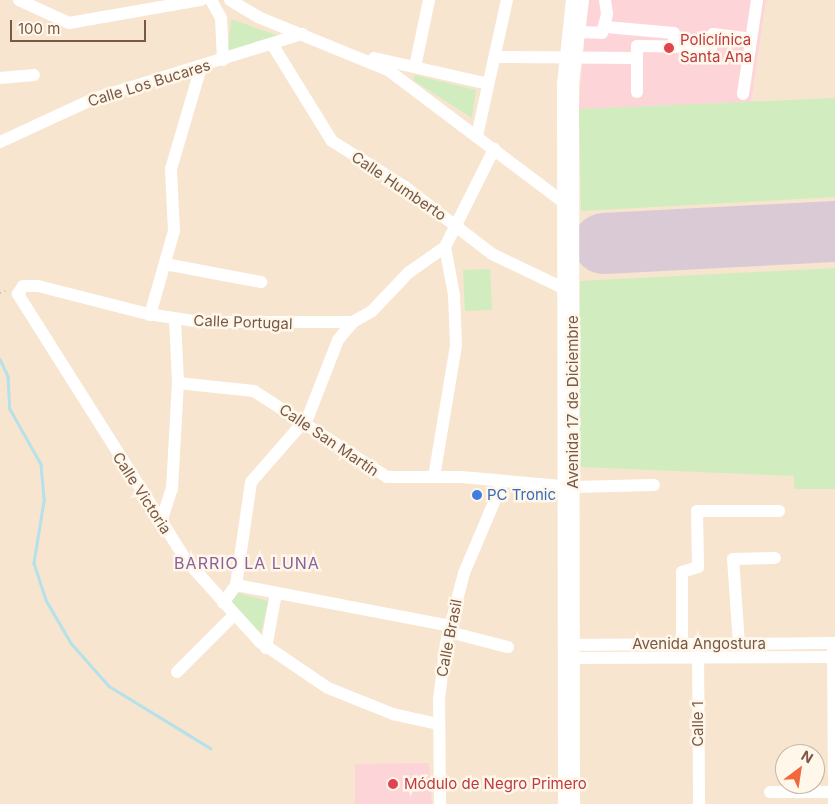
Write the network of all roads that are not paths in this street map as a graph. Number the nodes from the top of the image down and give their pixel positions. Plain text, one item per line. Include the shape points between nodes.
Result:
1 (19, 0) edge
2 (201, 0) edge
3 (211, 0) edge
4 (430, 0) edge
5 (507, 0) edge
6 (572, 0) edge
7 (583, 0) edge
8 (605, 0) edge
9 (757, 0) edge
10 (238, 2) edge
11 (606, 27) junction
12 (578, 32) junction
13 (302, 34) junction
14 (751, 39) junction
15 (272, 44) junction
16 (674, 47) junction
17 (352, 53) junction
18 (494, 57) junction
19 (224, 60) junction
20 (569, 60) junction
21 (637, 62) junction
22 (201, 67) junction
23 (415, 67) junction
24 (34, 75) dead end
25 (0, 78) edge
26 (488, 84) junction
27 (637, 92) dead end
28 (743, 94) dead end
29 (477, 136) junction
30 (0, 142) edge
31 (494, 149) junction
32 (563, 202) junction
33 (454, 224) junction
34 (445, 247) junction
35 (165, 264) junction
36 (261, 282) dead end
37 (563, 288) junction
38 (19, 290) joint
39 (150, 315) junction
40 (175, 319) junction
41 (353, 322) junction
42 (178, 383) junction
43 (303, 424) junction
44 (434, 478) junction
45 (503, 481) junction
46 (654, 485) dead end
47 (568, 486) junction
48 (779, 511) dead end
49 (161, 522) junction
50 (775, 558) dead end
51 (236, 585) junction
52 (276, 593) junction
53 (223, 603) junction
54 (234, 615) junction
55 (449, 629) junction
56 (834, 643) edge
57 (568, 644) junction
58 (682, 644) junction
59 (698, 644) junction
60 (739, 644) junction
61 (508, 647) dead end
62 (266, 648) junction
63 (834, 657) edge
64 (569, 658) junction
65 (698, 658) junction
66 (177, 672) dead end
67 (438, 724) junction
68 (770, 792) dead end
69 (834, 798) edge
70 (440, 804) edge
71 (564, 804) edge
72 (574, 804) edge
73 (699, 804) edge

1 - 2 street via 69,23
3 - 19 street via 220,18
4 - 23 street
5 - 18 street
6 - 20 street, Avenida 17 de Diciembre
7 - 12 street, Avenida 17 de Diciembre
8 - 11 street
9 - 14 street
10 - 13 street
11 - 12 street via 600,34
11 - 16 street via 674,33
12 - 20 street, Avenida 17 de Diciembre
13 - 15 street, Calle Los Bucares
13 - 17 street
14 - 16 street via 713,34 710,47
14 - 28 street
15 - 19 street, Calle Los Bucares
15 - 33 street, Calle Humberto via 327,137
16 - 21 street via 636,46
17 - 23 street
17 - 29 street via 408,82
18 - 20 street
18 - 26 street
19 - 22 street, Calle Los Bucares
20 - 21 street via 580,66
20 - 32 street, Avenida 17 de Diciembre
20 - 47 street, Avenida 17 de Diciembre
21 - 27 street
22 - 30 street, Calle Los Bucares via 93,99
22 - 35 street via 170,177 174,231
23 - 26 street
24 - 25 street
26 - 29 street
29 - 31 street
31 - 32 street
31 - 33 street
32 - 37 street, Avenida 17 de Diciembre
33 - 34 street
33 - 37 street, Calle Humberto via 498,258
34 - 41 street via 408,273 372,311
34 - 44 street via 454,294 456,346
35 - 36 street
35 - 39 street
37 - 47 street, Avenida 17 de Diciembre
38 - 39 street, Calle Portugal via 30,285 53,289
38 - 49 street, Calle Victoria via 22,306
39 - 40 street, Calle Portugal
40 - 41 street, Calle Portugal via 242,325
40 - 42 street
41 - 43 street via 338,340
42 - 43 street, Calle San Martín via 246,388
42 - 49 street via 172,489
43 - 44 street, Calle San Martín via 378,474
43 - 51 street via 260,468 249,486
44 - 45 street, Calle San Martín
45 - 47 street, Calle San Martín
45 - 55 street, Calle Brasil via 464,573
46 - 47 street, Calle San Martín
47 - 57 street, Avenida 17 de Diciembre
48 - 58 street via 697,511 698,566 682,572
49 - 53 street, Calle Victoria
50 - 60 street via 733,559
51 - 52 street
51 - 53 street
52 - 55 street
52 - 62 street
53 - 54 street, Calle Victoria
54 - 62 street, Calle Victoria
54 - 66 street
55 - 61 street
55 - 67 street, Calle Brasil
56 - 60 street, Avenida Angostura
56 - 63 street
57 - 58 street, Avenida Angostura
57 - 64 street, Avenida 17 de Diciembre
58 - 59 street, Avenida Angostura
59 - 60 street, Avenida Angostura
59 - 65 street, Calle 1
62 - 67 street, Calle Victoria via 328,688 393,714
63 - 65 street, Avenida Angostura
63 - 69 street
64 - 65 street, Avenida Angostura
64 - 71 street, Avenida 17 de Diciembre
64 - 72 street, Avenida 17 de Diciembre
65 - 73 street, Calle 1
67 - 70 street, Calle Brasil
68 - 69 street

